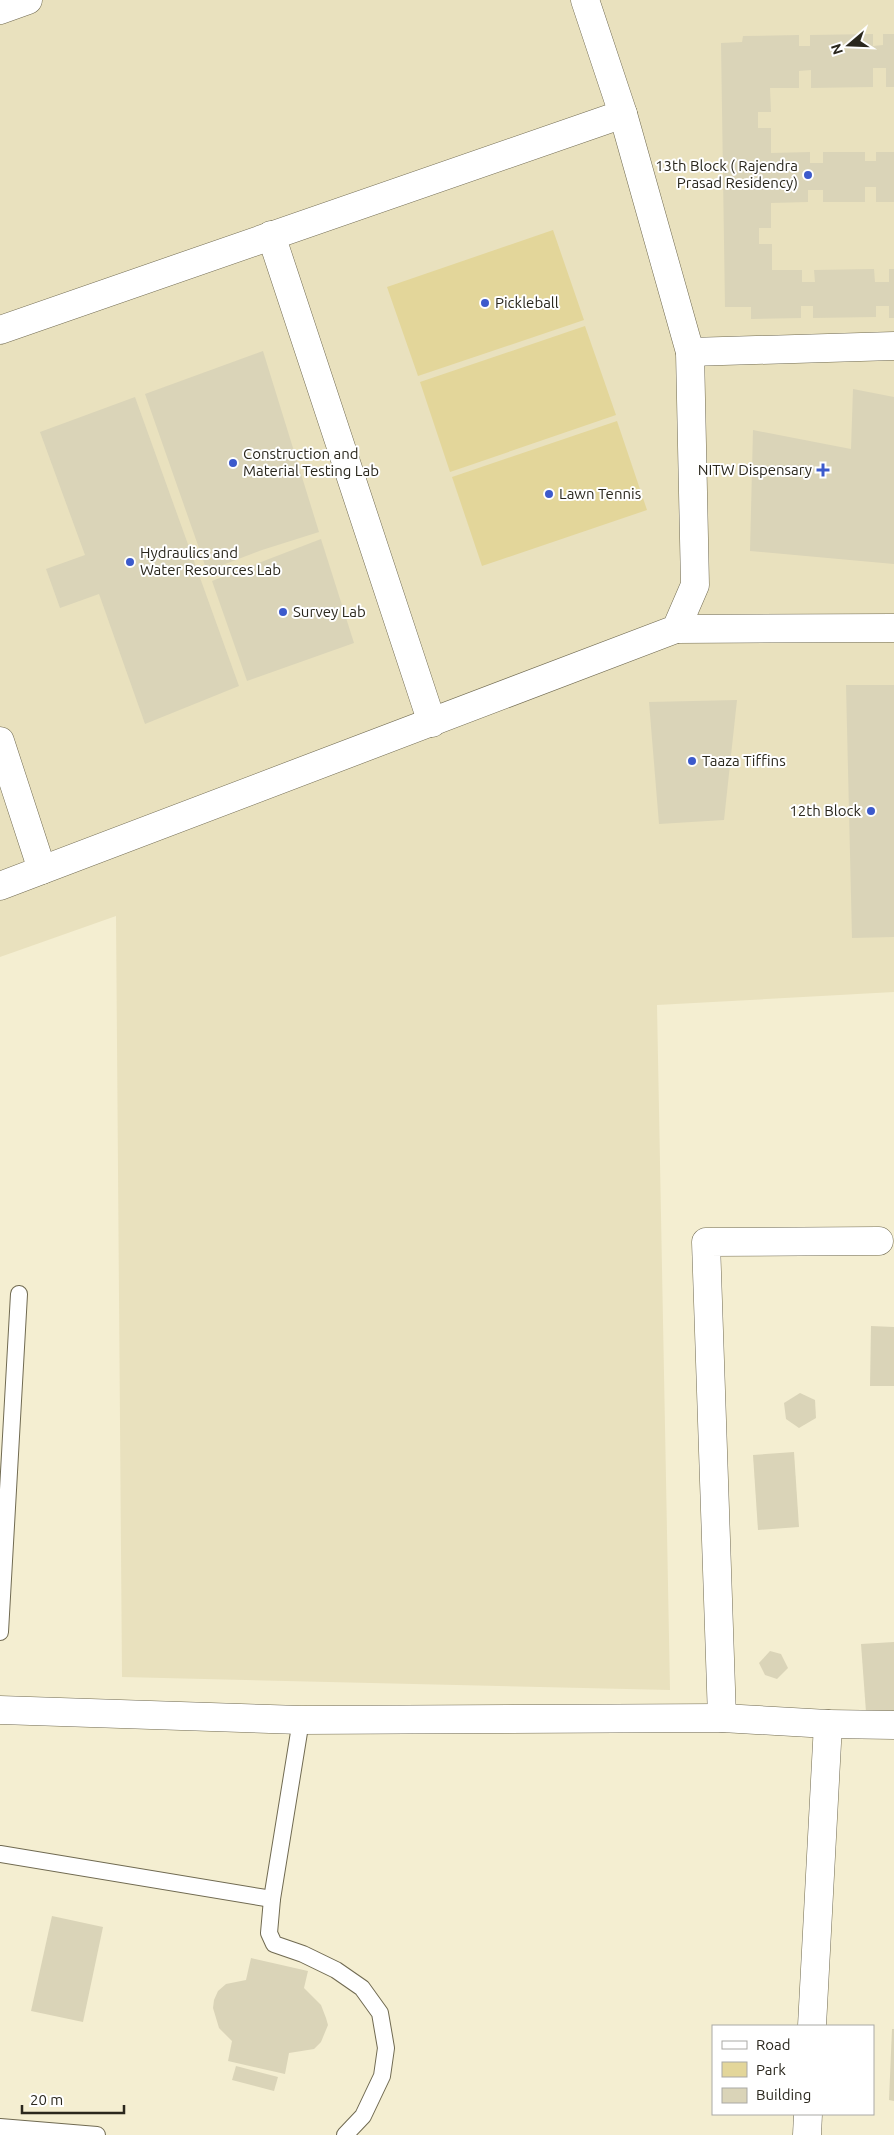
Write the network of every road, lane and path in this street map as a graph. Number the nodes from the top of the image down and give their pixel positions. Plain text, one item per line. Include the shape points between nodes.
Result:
1 (28, 0) edge
2 (584, 0) edge
3 (0, 10) edge
4 (623, 114) junction
5 (271, 235) junction
6 (0, 330) edge
7 (894, 346) edge
8 (690, 352) junction
9 (894, 628) edge
10 (676, 629) junction
11 (432, 723) junction
12 (0, 741) edge
13 (42, 870) junction
14 (0, 886) edge
15 (879, 1241) dead end
16 (19, 1294) dead end
17 (0, 1632) edge
18 (0, 1710) edge
19 (722, 1718) junction
20 (301, 1720) junction
21 (828, 1724) junction
22 (894, 1725) edge
23 (0, 1854) edge
24 (272, 1898) junction
25 (812, 2025) edge
26 (808, 2115) edge
27 (0, 2127) edge
28 (97, 2135) edge
29 (345, 2135) edge
30 (807, 2135) edge

1 - 3 street
2 - 4 street
4 - 5 street
4 - 8 street
5 - 6 street
5 - 11 street
7 - 8 street
8 - 10 street via 695,586
9 - 10 street
10 - 11 street
11 - 13 street
12 - 13 street
13 - 14 street
15 - 19 street via 706,1242
16 - 17 lane
18 - 20 street
19 - 20 street
19 - 21 street
20 - 24 lane
21 - 22 street
21 - 25 street
23 - 24 lane
24 - 29 lane via 270,1933 274,1944 336,1970 362,1988 380,2013 386,2048 382,2076 363,2116
26 - 30 street
27 - 28 lane

